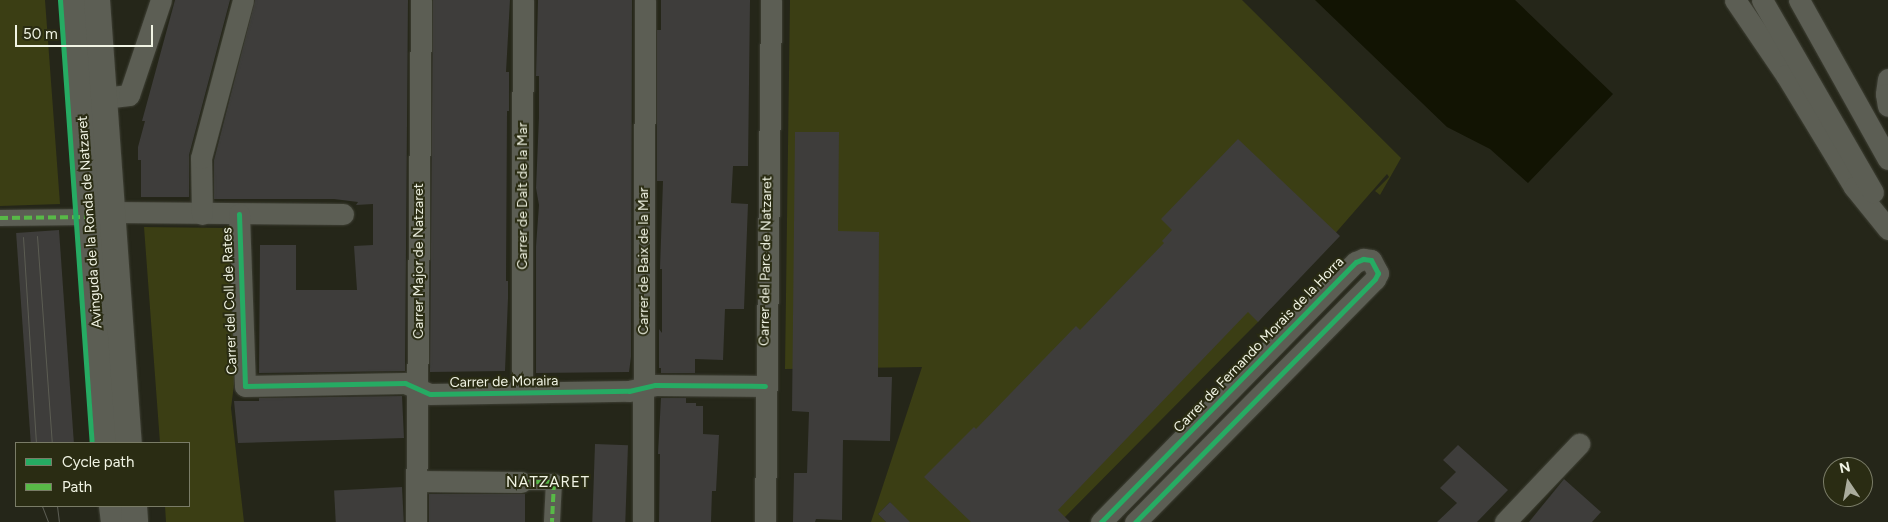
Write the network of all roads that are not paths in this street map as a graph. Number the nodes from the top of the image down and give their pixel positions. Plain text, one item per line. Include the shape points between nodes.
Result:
1 (74, 0) edge
2 (97, 0) edge
3 (161, 0) edge
4 (243, 0) edge
5 (420, 0) edge
6 (522, 0) edge
7 (645, 0) edge
8 (771, 0) edge
9 (1736, 0) edge
10 (1762, 0) edge
11 (1800, 0) edge
12 (1888, 79) edge
13 (104, 98) junction
14 (1888, 106) edge
15 (1888, 159) edge
16 (202, 214) junction
17 (239, 214) junction
18 (342, 214) dead end
19 (101, 215) junction
20 (0, 218) edge
21 (1888, 218) edge
22 (1888, 228) edge
23 (245, 386) joint
24 (765, 386) junction
25 (644, 389) junction
26 (418, 390) junction
27 (522, 392) junction
28 (107, 442) edge
29 (129, 442) edge
30 (1579, 444) dead end
31 (416, 481) junction
32 (521, 482) joint
33 (112, 507) edge
34 (134, 507) edge
35 (114, 522) edge
36 (135, 522) edge
37 (416, 522) edge
38 (552, 522) edge
39 (643, 522) edge
40 (765, 522) edge
41 (1101, 522) edge
42 (1135, 522) edge
43 (1505, 522) edge

1 - 19 street, Avinguda de la Ronda de Natzaret
2 - 13 street, Avinguda de la Ronda de Natzaret
3 - 13 street via 129,95
4 - 16 street via 202,158
5 - 26 street, Carrer Major de Natzaret
6 - 27 street, Carrer de Dalt de la Mar
7 - 25 street, Carrer de Baix de la Mar
8 - 24 street, Carrer del Parc de Natzaret
9 - 22 street via 1854,187
10 - 21 street
11 - 15 street
12 - 14 street
13 - 19 street, Avinguda de la Ronda de Natzaret
16 - 17 street
16 - 19 street
17 - 18 street
17 - 23 street, Carrer del Coll de Rates
19 - 20 street
19 - 28 street, Avinguda de la Ronda de Natzaret
19 - 29 street, Avinguda de la Ronda de Natzaret
23 - 26 street, Carrer de Moraira via 405,383
24 - 25 street, Carrer de Moraira via 656,385
24 - 40 street, Carrer del Parc de Natzaret
25 - 27 street, Carrer de Moraira
25 - 39 street, Carrer de Baix de la Mar
26 - 27 street, Carrer de Moraira via 430,394
26 - 31 street, Carrer Major de Natzaret
30 - 43 street
31 - 32 street
31 - 37 street, Carrer Major de Natzaret
32 - 38 street via 554,482
33 - 35 street
34 - 36 street
41 - 42 street, Carrer de Fernando Morais de la Horra via 1356,262 1371,260 1378,273 1375,279

